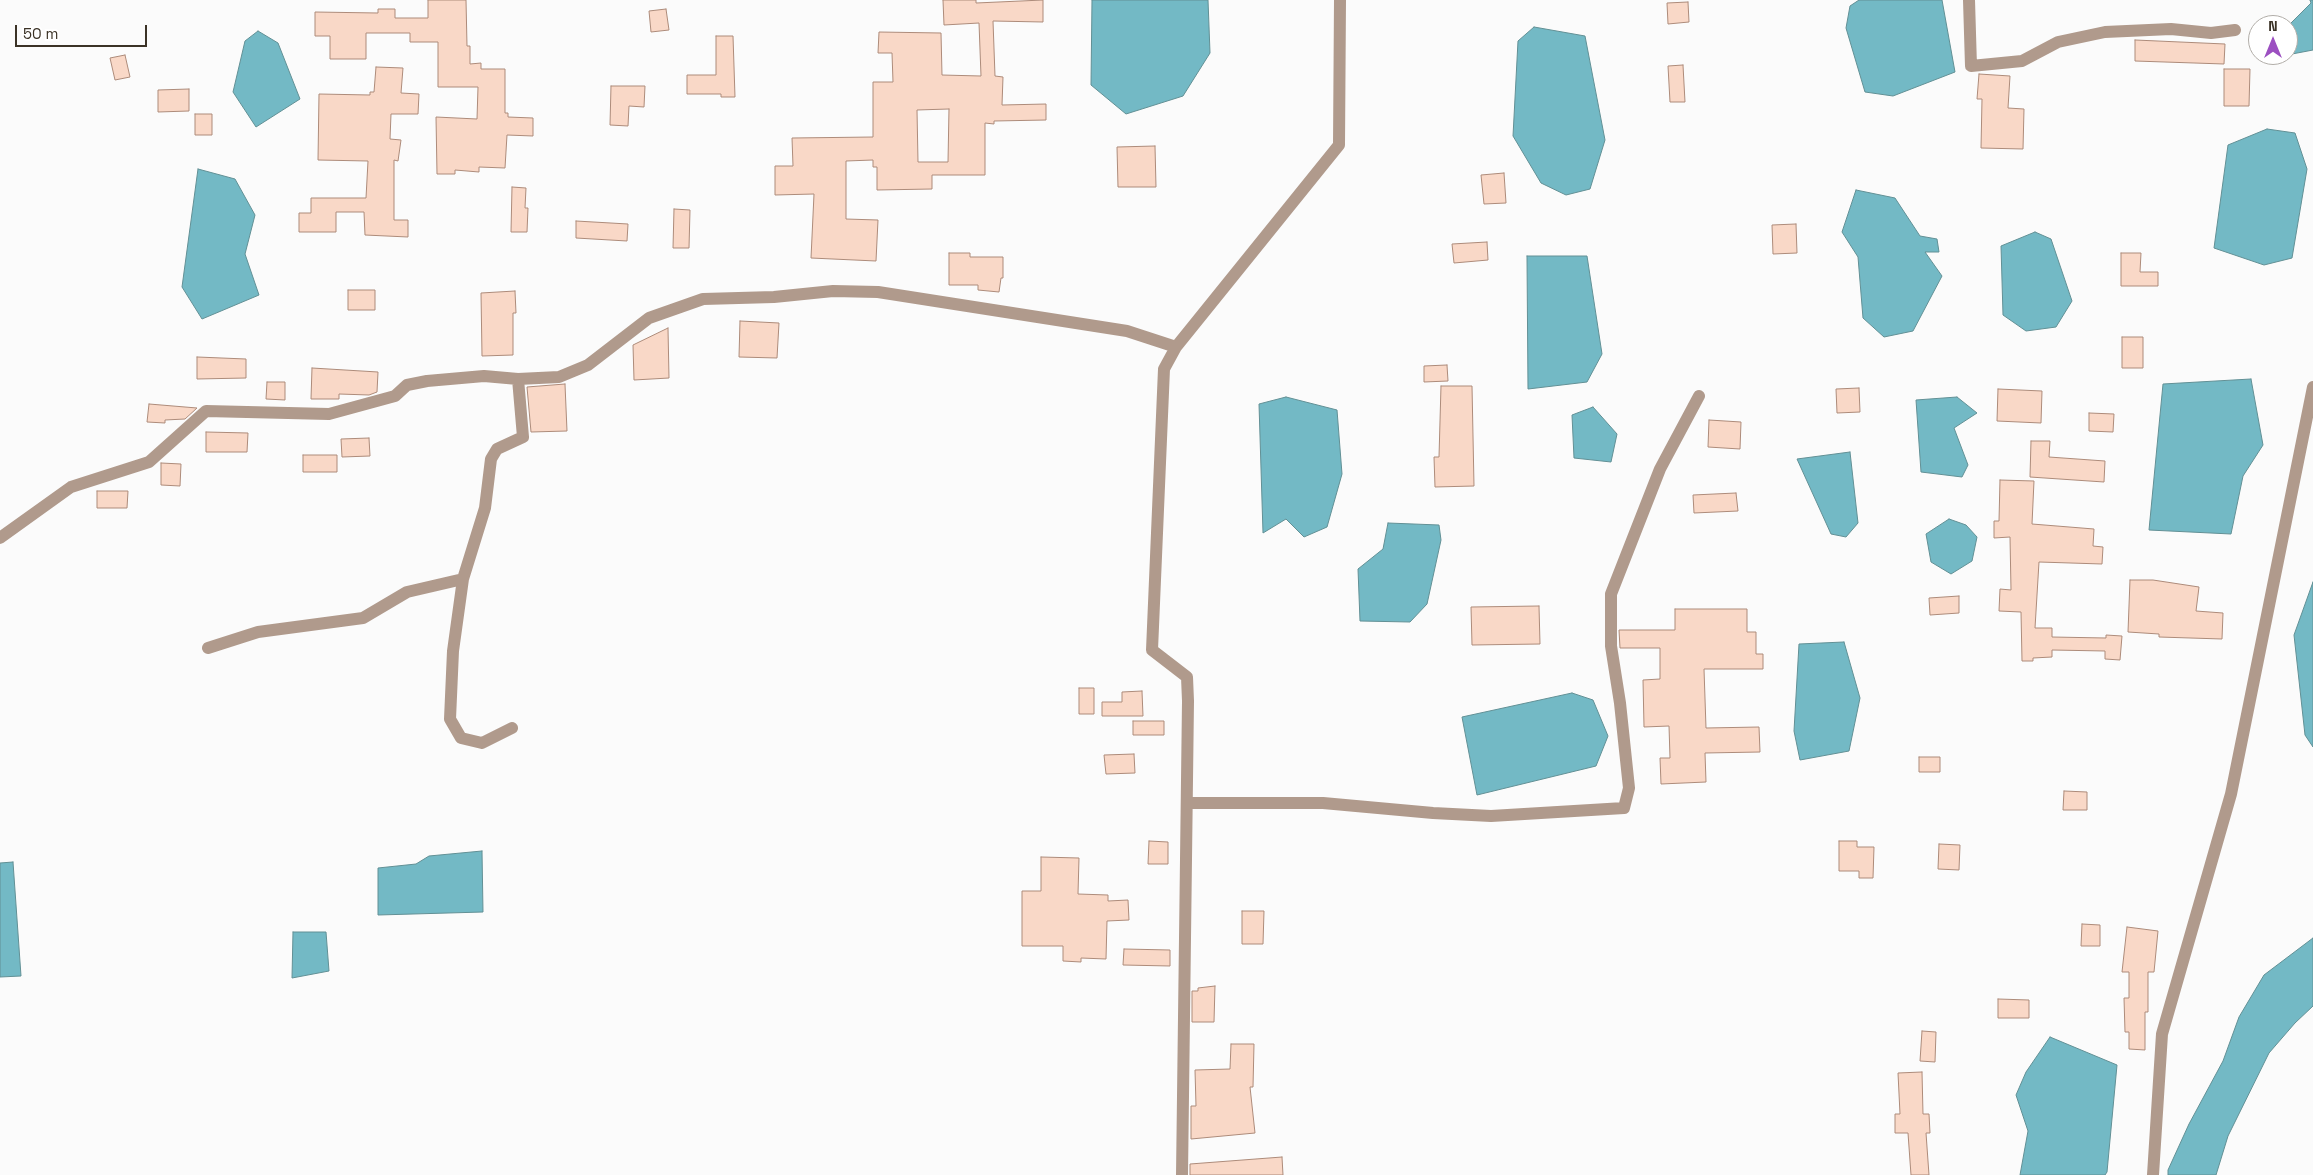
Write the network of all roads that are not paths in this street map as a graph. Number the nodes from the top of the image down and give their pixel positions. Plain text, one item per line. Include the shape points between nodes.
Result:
1 (1340, 0) edge
2 (1970, 0) edge
3 (2236, 30) dead end
4 (1176, 347) junction
5 (518, 379) junction
6 (2313, 387) edge
7 (1699, 396) dead end
8 (0, 538) edge
9 (463, 579) junction
10 (208, 648) dead end
11 (512, 728) dead end
12 (1187, 803) junction
13 (1182, 1175) edge
14 (2153, 1175) edge

1 - 4 street via 1339,145
2 - 3 street via 1971,66 2022,62 2058,42 2105,32 2171,29 2212,33
4 - 5 street via 1127,330 878,292 833,291 703,299 649,318 588,365 559,377
4 - 12 street via 1164,369 1152,650 1187,677
5 - 8 street via 484,376 427,381 407,385 395,396 329,414 206,411 150,462 72,487
5 - 9 street via 523,437 497,449 491,459 485,508
6 - 14 street via 2231,794 2162,1034
7 - 12 street via 1660,469 1611,594 1611,646 1629,788 1624,808 1491,816 1323,803
9 - 10 street via 407,592 363,618 258,632
9 - 11 street via 453,651 450,719 461,738 482,743
12 - 13 street

